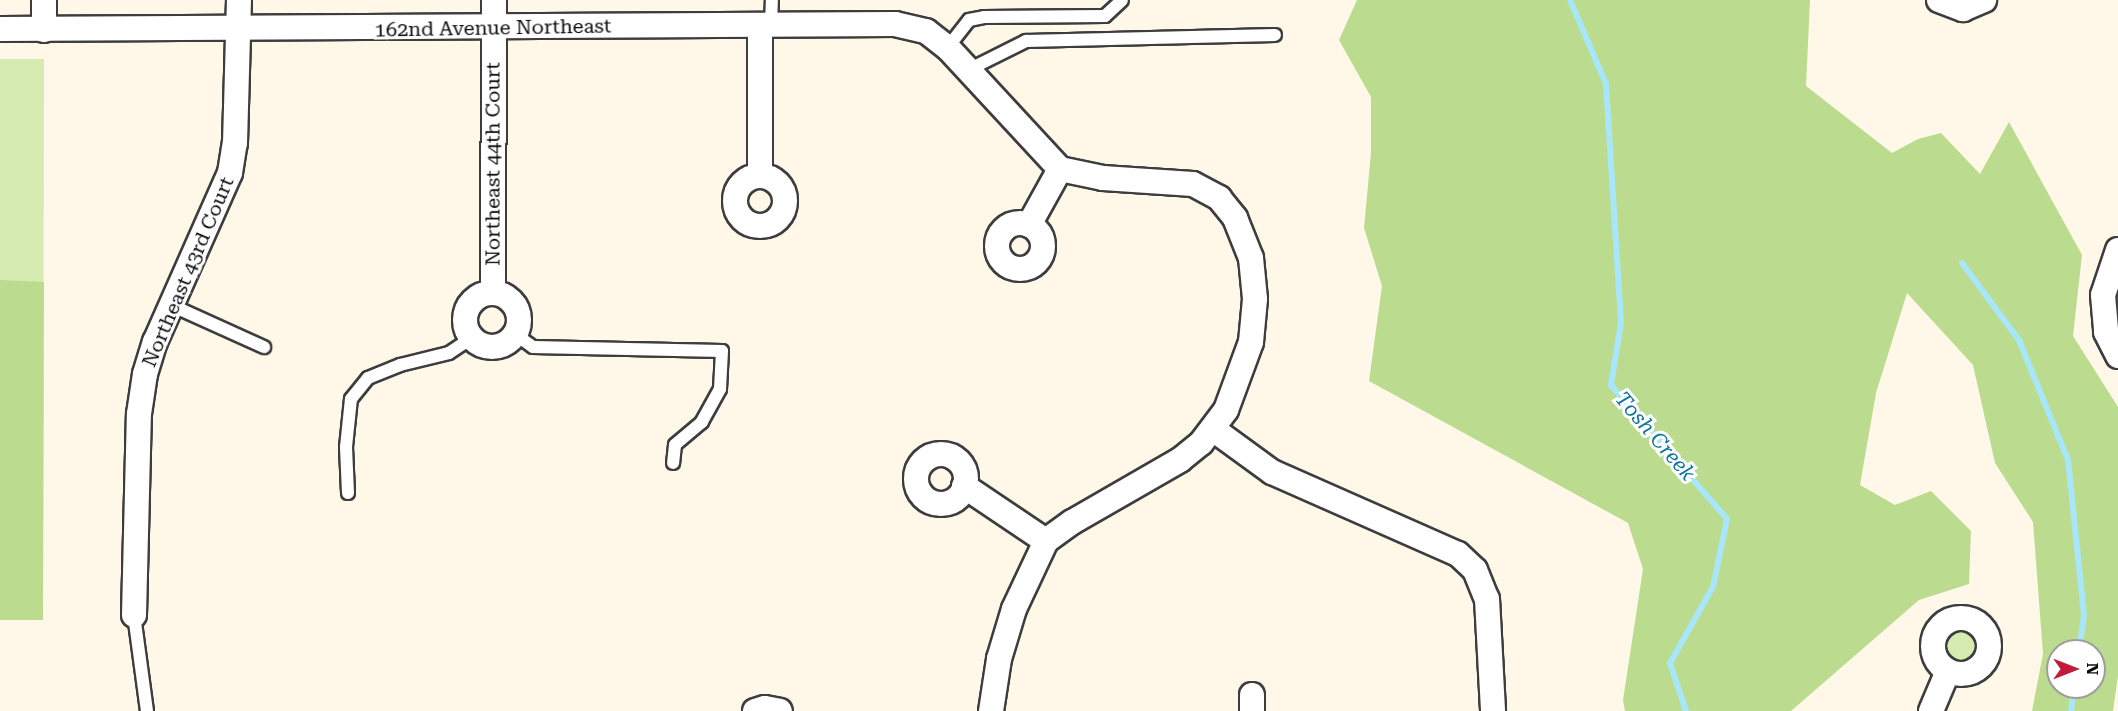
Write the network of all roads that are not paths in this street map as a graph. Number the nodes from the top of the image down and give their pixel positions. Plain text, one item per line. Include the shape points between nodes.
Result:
1 (44, 0) edge
2 (239, 0) edge
3 (494, 0) edge
4 (772, 0) edge
5 (1122, 0) edge
6 (1939, 0) edge
7 (1984, 0) edge
8 (766, 25) junction
9 (0, 29) edge
10 (494, 29) junction
11 (44, 30) junction
12 (235, 30) junction
13 (1275, 35) dead end
14 (948, 47) junction
15 (970, 69) junction
16 (1060, 169) junction
17 (760, 176) dead end
18 (1029, 225) dead end
19 (2118, 250) edge
20 (493, 292) junction
21 (172, 306) junction
22 (515, 334) junction
23 (471, 338) junction
24 (264, 347) dead end
25 (2118, 356) edge
26 (1213, 429) junction
27 (673, 463) dead end
28 (964, 486) dead end
29 (348, 493) dead end
30 (1046, 541) junction
31 (134, 615) joint
32 (1948, 671) dead end
33 (147, 711) edge
34 (755, 711) edge
35 (780, 711) edge
36 (991, 711) edge
37 (1493, 711) edge
38 (1931, 711) edge

1 - 11 street
2 - 12 street, Northeast 43rd Court
3 - 10 street, Northeast 44th Court
4 - 8 lane
5 - 14 lane via 1105,16 977,18 961,28
6 - 7 street via 1963,9
8 - 10 street, 162nd Avenue Northeast
8 - 14 street, 162nd Avenue Northeast via 895,24 926,31
8 - 17 street
9 - 11 street, 162nd Avenue Northeast
10 - 12 street, 162nd Avenue Northeast
10 - 20 street, Northeast 44th Court
11 - 12 street, 162nd Avenue Northeast
12 - 21 street, Northeast 43rd Court via 235,143 230,173
13 - 15 lane via 1026,41
14 - 15 street, 162nd Avenue Northeast
15 - 16 street, 162nd Avenue Northeast via 1012,121
16 - 18 street
16 - 26 street via 1103,178 1193,184 1219,198 1235,218 1251,258 1255,299 1251,342 1239,380
19 - 25 street via 2103,295 2106,333
20 - 22 street, Northeast 44th Court via 510,299 516,307 519,316
20 - 23 street, Northeast 44th Court via 468,305 465,322
21 - 24 lane
21 - 31 street, Northeast 43rd Court via 148,363 139,414
22 - 23 street via 494,347
22 - 27 lane via 533,347 722,351 720,389 702,422 675,445
23 - 29 lane via 449,353 368,378 351,399 346,447
26 - 30 street via 1180,460
26 - 37 street via 1272,472 1458,554 1475,570 1487,599
28 - 30 street
30 - 36 street via 1014,609 999,658
31 - 33 lane
32 - 38 street
34 - 35 street

